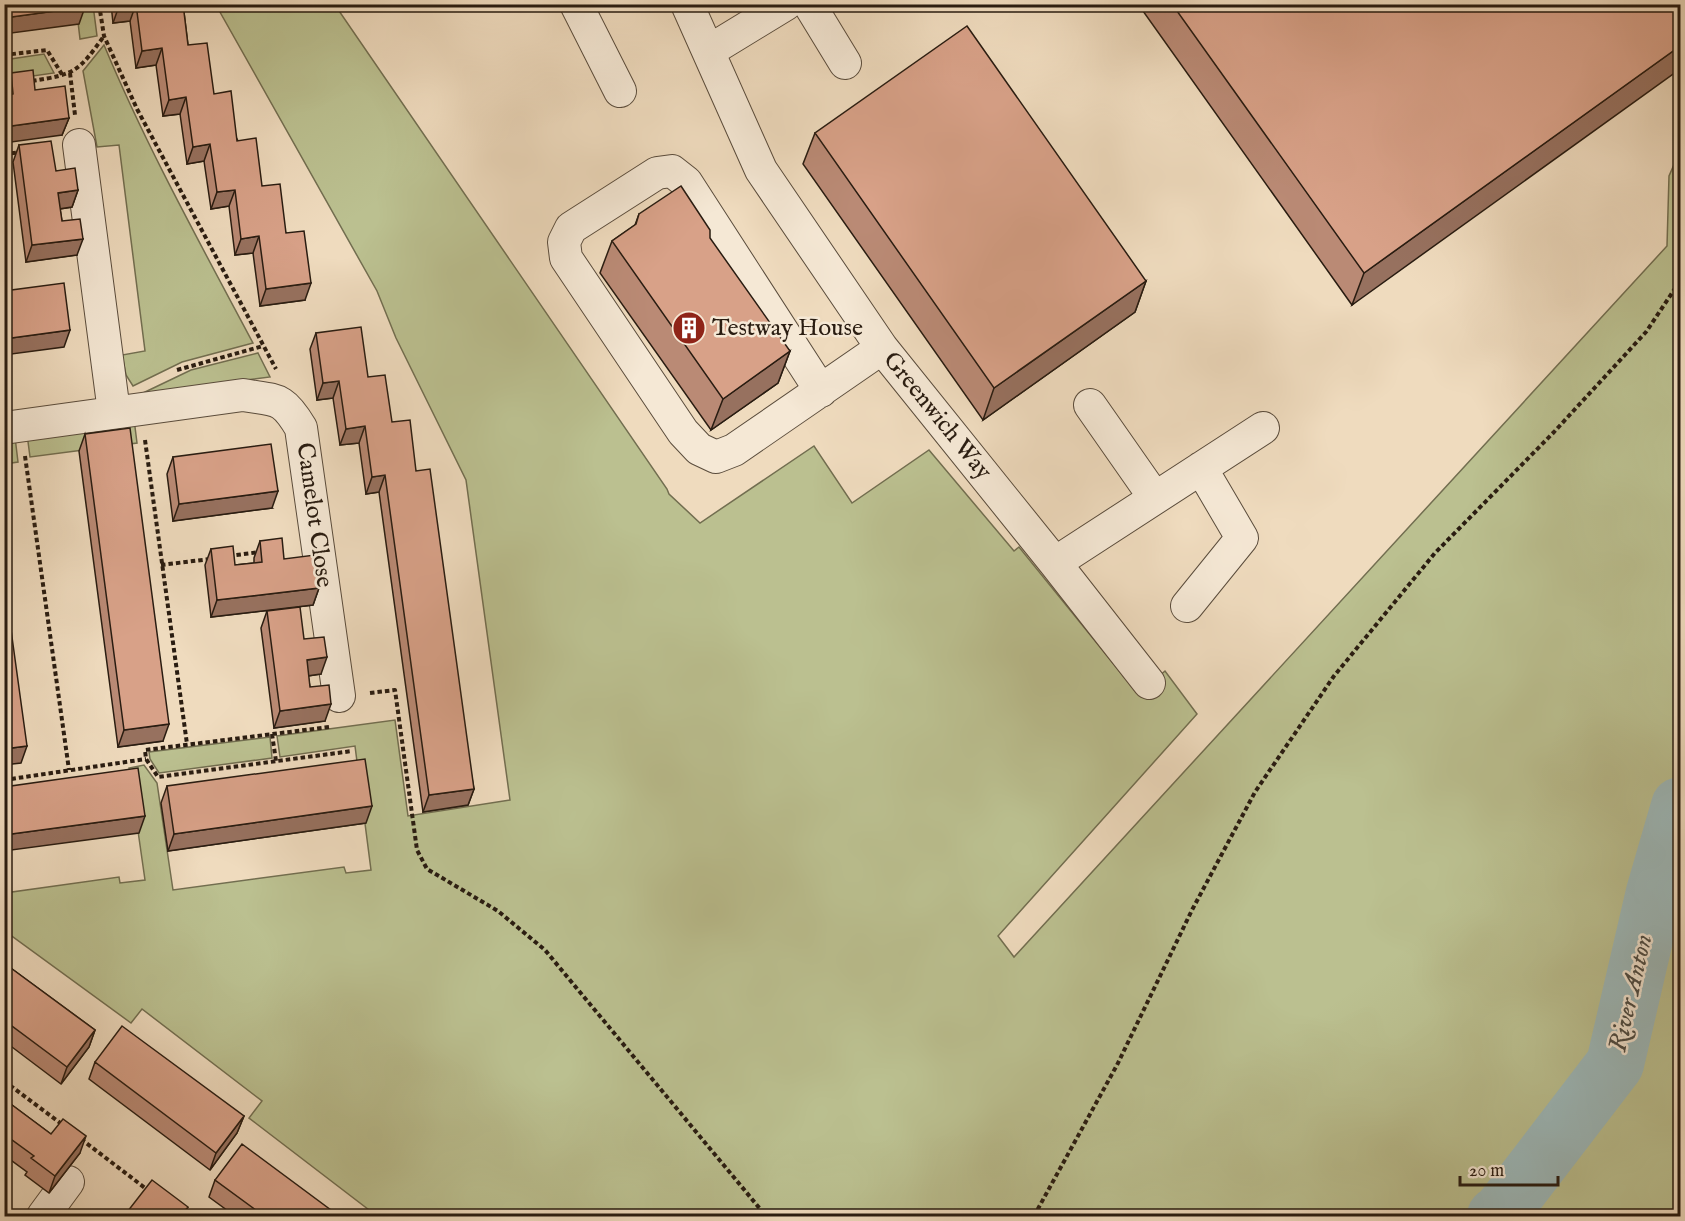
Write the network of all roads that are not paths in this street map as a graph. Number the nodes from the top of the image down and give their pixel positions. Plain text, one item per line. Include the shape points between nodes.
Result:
1 (576, 4) edge
2 (687, 4) edge
3 (786, 4) edge
4 (809, 4) edge
5 (709, 51) junction
6 (845, 63) dead end
7 (620, 91) dead end
8 (79, 145) road end
9 (882, 348) junction
10 (821, 391) junction
11 (1090, 405) dead end
12 (127, 411) junction
13 (13, 426) edge
14 (1263, 428) dead end
15 (1201, 468) junction
16 (1155, 498) junction
17 (1055, 563) junction
18 (1187, 606) dead end
19 (1149, 683) dead end
20 (339, 696) road end
21 (68, 1182) dead end
22 (43, 1216) edge

1 - 7 street
2 - 5 street, Greenwich Way
3 - 5 street
4 - 6 street
5 - 9 street, Greenwich Way via 761,170
8 - 12 street
9 - 10 street
9 - 17 street, Greenwich Way
10 - 10 street via 734,450 716,457 699,449 683,432 566,258 564,242 571,228 657,173 672,171 686,182
11 - 16 street
12 - 13 street
12 - 20 street, Camelot Close via 243,395 280,401 288,407 301,428
14 - 15 street
15 - 16 street
15 - 18 street via 1242,538
16 - 17 street
17 - 19 street, Greenwich Way
21 - 22 street

